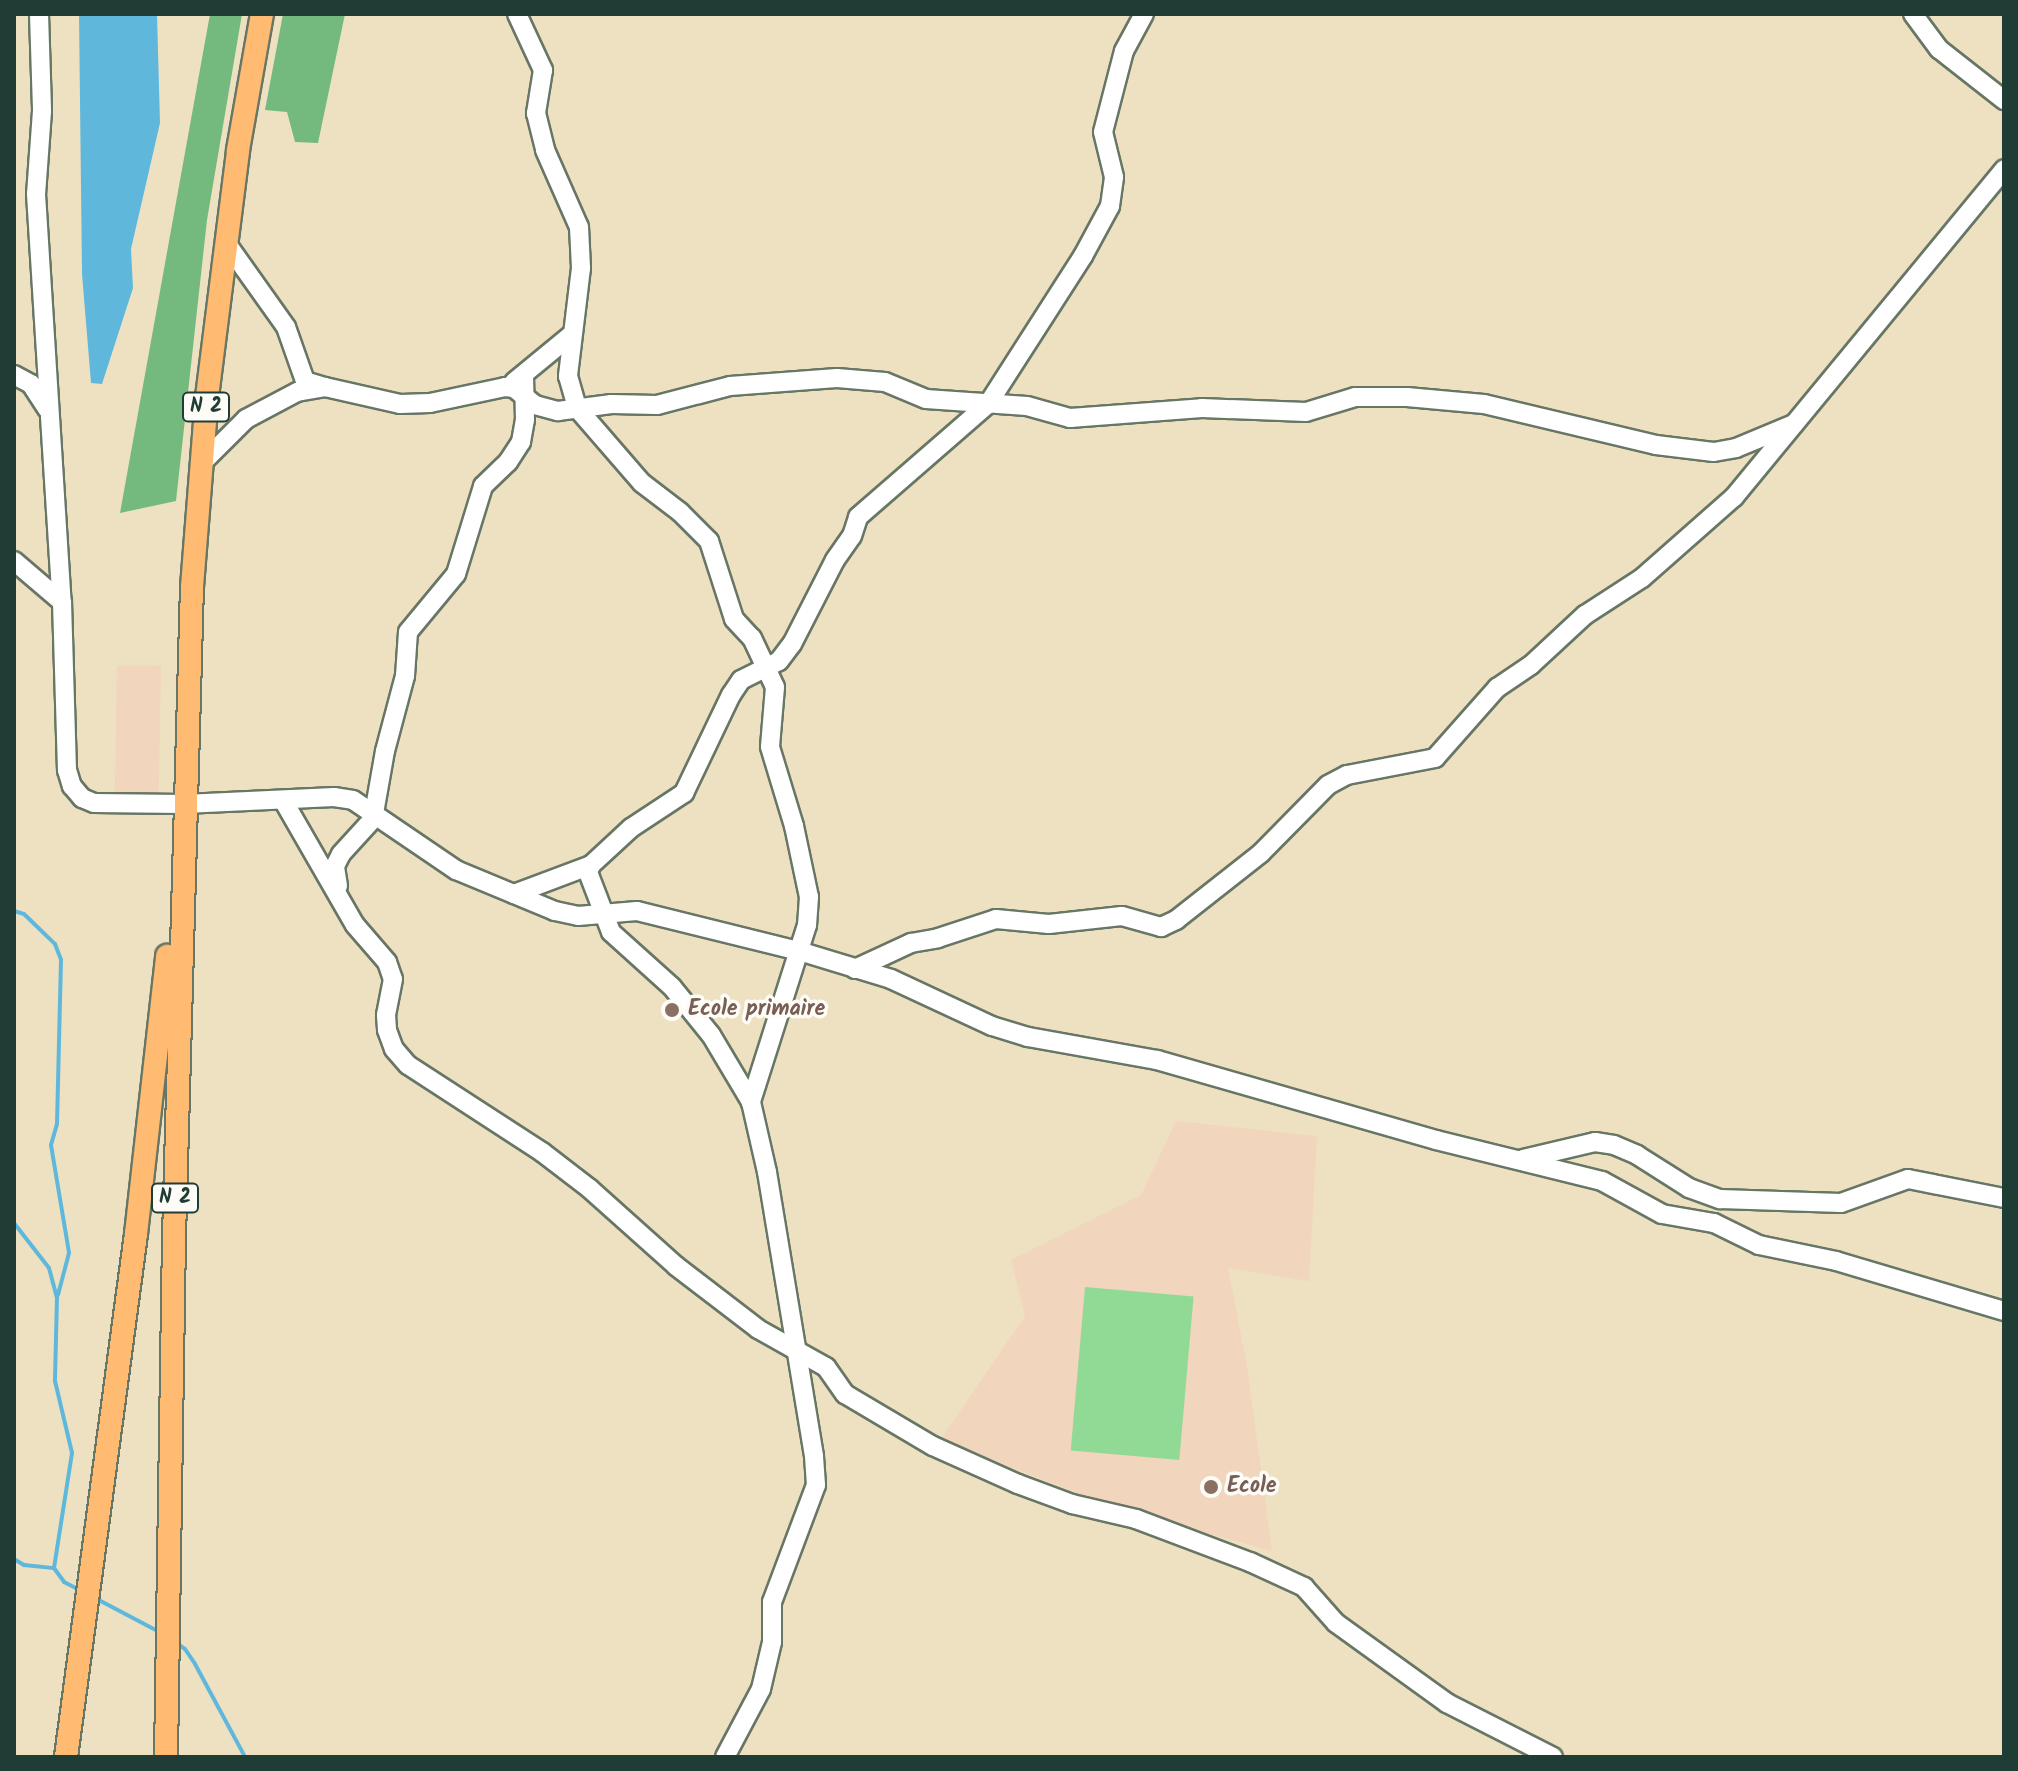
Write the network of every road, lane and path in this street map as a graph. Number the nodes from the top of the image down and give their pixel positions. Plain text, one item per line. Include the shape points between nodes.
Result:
1 (39, 14) edge
2 (262, 14) edge
3 (517, 14) edge
4 (1144, 14) edge
5 (1913, 14) edge
6 (2004, 100) edge
7 (2004, 169) edge
8 (227, 244) junction
9 (570, 336) junction
10 (14, 375) edge
11 (524, 377) junction
12 (325, 387) junction
13 (505, 387) junction
14 (526, 397) junction
15 (988, 404) junction
16 (577, 408) junction
17 (48, 411) junction
18 (1794, 424) junction
19 (200, 465) junction
20 (14, 561) edge
21 (62, 602) junction
22 (768, 667) junction
23 (283, 800) junction
24 (184, 804) junction
25 (374, 814) junction
26 (591, 865) junction
27 (514, 894) junction
28 (340, 897) junction
29 (601, 913) junction
30 (799, 951) junction
31 (855, 969) junction
32 (751, 1102) junction
33 (1520, 1160) junction
34 (2004, 1198) edge
35 (2004, 1311) edge
36 (797, 1351) junction
37 (66, 1757) edge
38 (166, 1757) edge
39 (725, 1757) edge
40 (1553, 1757) edge

1 - 17 street via 42,111 36,194
2 - 8 main road, N 2
3 - 9 street via 543,70 536,113 545,150 579,227 581,268
4 - 15 street via 1124,51 1103,132 1114,177 1110,206
5 - 6 street via 1939,49
7 - 18 street
8 - 12 street via 286,327 305,381
8 - 19 main road, N 2
9 - 11 street
9 - 16 street via 568,376
10 - 17 street via 31,384
11 - 13 street
11 - 14 street
12 - 13 street via 400,404
12 - 19 street via 297,392 246,419
13 - 14 street
14 - 16 street via 558,411
14 - 25 street via 521,442 483,486 456,574 408,632 405,676
15 - 16 street via 926,399 885,382 837,378 730,386 657,405
15 - 18 street via 1027,406 1070,418 1202,408 1306,412 1355,397 1407,397 1484,404 1656,445 1714,452
15 - 22 street via 858,517 792,644
16 - 22 street via 642,483 709,541 734,619
17 - 21 street
18 - 31 street via 1734,497 1642,578 1585,615 1531,665 1497,688 1435,758 1347,775 1328,785 1261,853 1176,920 1161,927 1122,916 1049,924 996,919 911,943
19 - 24 main road, N 2
20 - 21 street
21 - 24 street via 67,770 72,786 94,803
22 - 26 street via 741,680 731,695 684,793 631,828
22 - 30 street via 775,687 770,747 809,897
23 - 24 street
23 - 25 street via 343,799
23 - 28 street
24 - 37 main road, N 2 via 151,1112
24 - 38 main road, N 2
25 - 27 street via 441,862
25 - 28 street via 335,866
26 - 27 street
26 - 29 street via 588,880
27 - 29 street via 578,916
28 - 36 street via 355,925 387,962 393,979 387,1030 408,1065 542,1152 676,1266 758,1329
29 - 30 street via 637,911
29 - 32 street via 611,932 672,987 711,1035
30 - 31 street
30 - 32 street
31 - 33 street via 891,979 1004,1030 1157,1060
32 - 36 street
33 - 34 street via 1595,1142 1637,1155 1689,1188 1720,1199 1841,1203 1908,1179
33 - 35 street via 1602,1181 1662,1214 1714,1223 1759,1245 1836,1261
36 - 39 street via 816,1485 772,1602 772,1642 761,1689
36 - 40 street via 826,1367 845,1394 864,1408 933,1446 1018,1484 1136,1519 1304,1587 1336,1623 1447,1703

